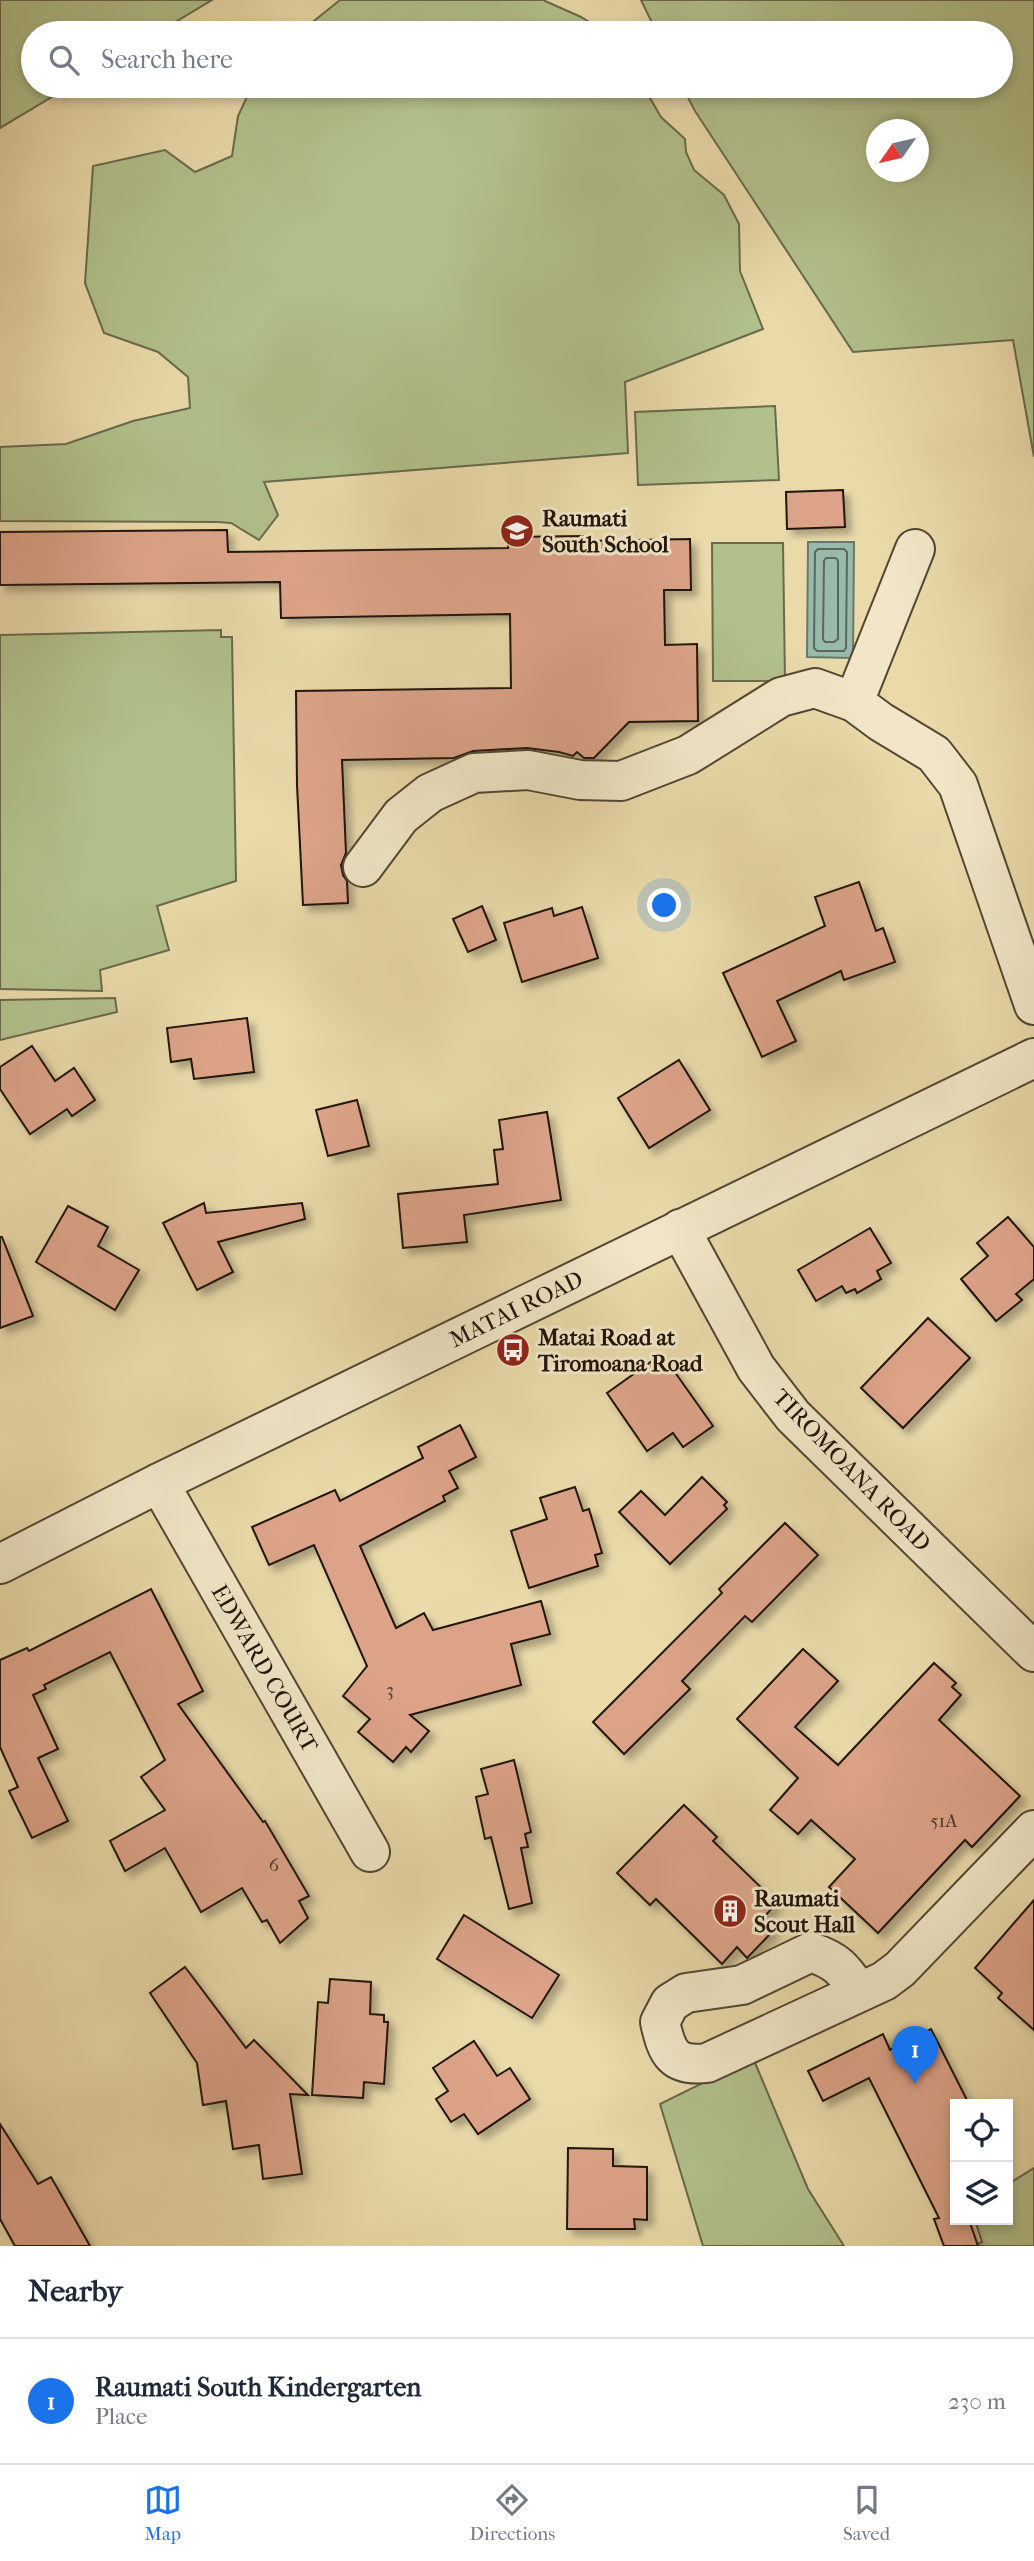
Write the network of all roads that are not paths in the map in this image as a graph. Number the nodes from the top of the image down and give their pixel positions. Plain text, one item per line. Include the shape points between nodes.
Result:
1 (915, 549) dead end
2 (854, 702) junction
3 (363, 867) dead end
4 (1034, 1004) edge
5 (1034, 1058) edge
6 (680, 1229) junction
7 (159, 1483) junction
8 (0, 1564) edge
9 (1034, 1653) edge
10 (1034, 1830) edge
11 (370, 1852) dead end
12 (858, 1991) dead end

1 - 2 street
2 - 3 street via 815,688 781,696 688,755 621,781 580,780 528,770 474,773 430,793 401,816
2 - 4 street via 934,754 958,785
5 - 6 street, MATAI ROAD
6 - 7 street, MATAI ROAD
6 - 9 street, TIROMOANA ROAD via 756,1368 793,1416
7 - 8 street, MATAI ROAD
7 - 11 street, EDWARD COURT
10 - 12 street via 900,1969

